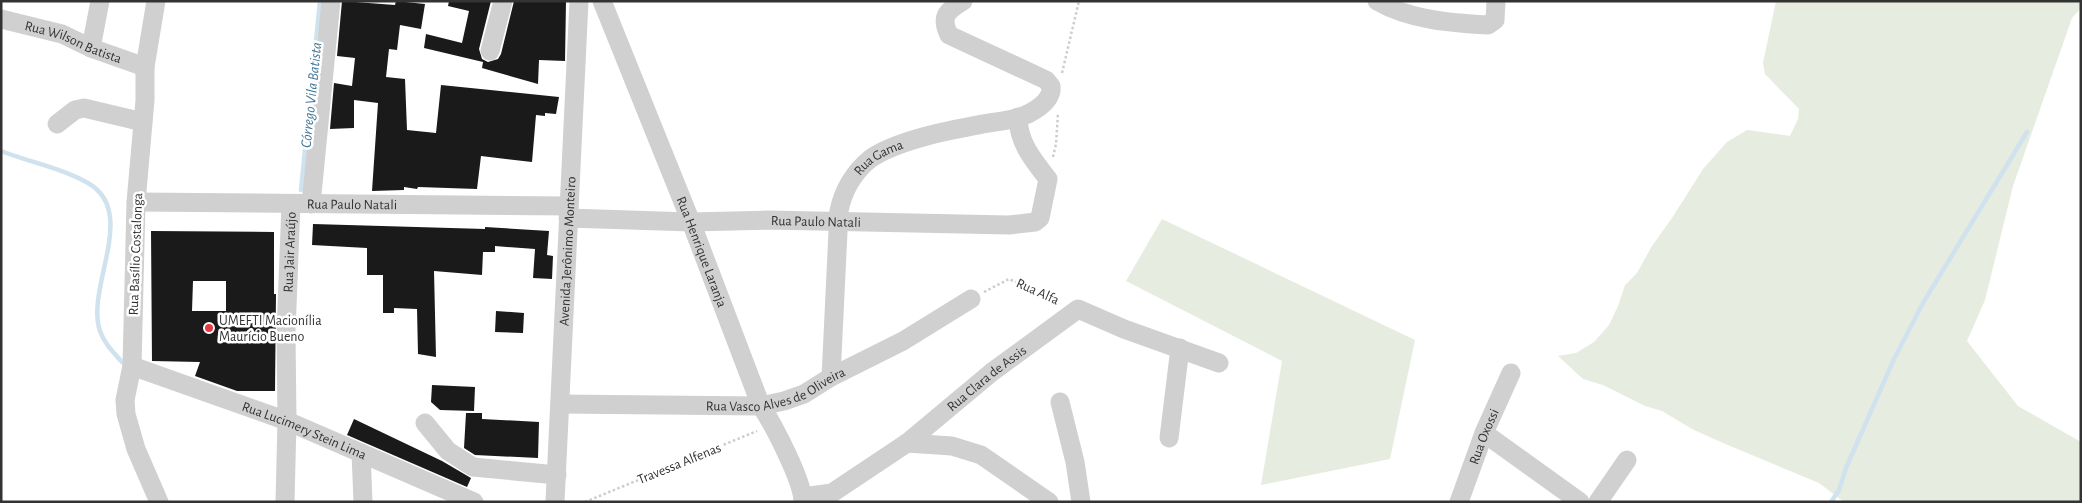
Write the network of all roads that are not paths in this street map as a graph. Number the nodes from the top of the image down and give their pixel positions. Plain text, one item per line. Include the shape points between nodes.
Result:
1 (100, 1) edge
2 (156, 1) edge
3 (331, 1) edge
4 (503, 1) edge
5 (579, 1) edge
6 (602, 1) edge
7 (963, 1) edge
8 (1377, 1) edge
9 (1496, 1) edge
10 (1, 19) edge
11 (91, 48) junction
12 (490, 51) dead end
13 (145, 67) junction
14 (1018, 117) junction
15 (143, 122) junction
16 (56, 124) dead end
17 (136, 202) junction
18 (291, 204) junction
19 (311, 204) junction
20 (569, 212) junction
21 (691, 222) junction
22 (839, 222) junction
23 (971, 299) road end
24 (1180, 348) junction
25 (1219, 363) dead end
26 (132, 366) junction
27 (1511, 373) dead end
28 (831, 377) junction
29 (1060, 402) dead end
30 (560, 404) junction
31 (761, 406) junction
32 (287, 421) junction
33 (425, 422) dead end
34 (1484, 433) junction
35 (1168, 438) dead end
36 (907, 443) junction
37 (361, 453) junction
38 (1627, 460) dead end
39 (557, 475) junction
40 (803, 499) edge
41 (159, 502) edge
42 (285, 502) edge
43 (363, 502) edge
44 (474, 502) edge
45 (556, 502) edge
46 (1049, 502) edge
47 (1080, 502) edge
48 (1459, 502) edge
49 (1580, 502) edge
50 (1598, 502) edge

1 - 11 street
2 - 13 street, Rua Basílio Costalonga
3 - 19 street, Rua Jair Araújo
4 - 12 street
5 - 20 street, Avenida Jerônimo Monteiro
6 - 21 street, Rua Henrique Laranja
7 - 14 street, Rua Gama via 945,16 944,26 949,35 1046,80 1051,86 1050,97 1044,103
8 - 9 street via 1418,17 1488,25 1495,20
10 - 11 street, Rua Wilson Batista via 62,34
11 - 13 street, Rua Wilson Batista
13 - 15 street, Rua Basílio Costalonga
14 - 22 street, Rua Gama via 954,129 891,148 870,160 851,180 842,199
14 - 22 street, Rua Paulo Natali via 1018,129 1026,150 1046,188 1040,218 1035,222 1009,225
15 - 16 street via 84,108 75,110
15 - 17 street, Rua Basílio Costalonga
17 - 18 street, Rua Paulo Natali
17 - 26 street, Rua Basílio Costalonga
18 - 19 street, Rua Paulo Natali
18 - 32 street, Rua Jair Araújo via 286,332
19 - 20 street, Rua Paulo Natali
20 - 21 street, Rua Paulo Natali
20 - 30 street, Avenida Jerônimo Monteiro
21 - 22 street, Rua Paulo Natali
21 - 31 street, Rua Henrique Laranja
22 - 28 street, Rua Gama
23 - 28 street, Rua Vasco Alves de Oliveira via 903,341
24 - 25 street
24 - 35 street
24 - 36 street, Rua Clara de Assis via 1078,309 992,372
26 - 32 street, Rua Lucimery Stein Lima
26 - 41 street, Rua Basílio Costalonga via 126,414 136,449
27 - 34 street, Rua Oxossi
28 - 31 street, Rua Vasco Alves de Oliveira via 804,394
29 - 47 street via 1075,462
30 - 31 street, Rua Vasco Alves de Oliveira
30 - 39 street, Avenida Jerônimo Monteiro
31 - 40 street, Rua Henrique Laranja via 773,425
32 - 37 street, Rua Lucimery Stein Lima
32 - 42 street, Rua Jair Araújo
33 - 39 street via 448,451 473,467
34 - 48 street, Rua Oxossi
34 - 49 street
36 - 40 street, Rua Clara de Assis via 832,493
36 - 46 street via 952,446 981,456
37 - 43 street
37 - 44 street, Rua Lucimery Stein Lima
38 - 50 street
39 - 45 street, Avenida Jerônimo Monteiro

